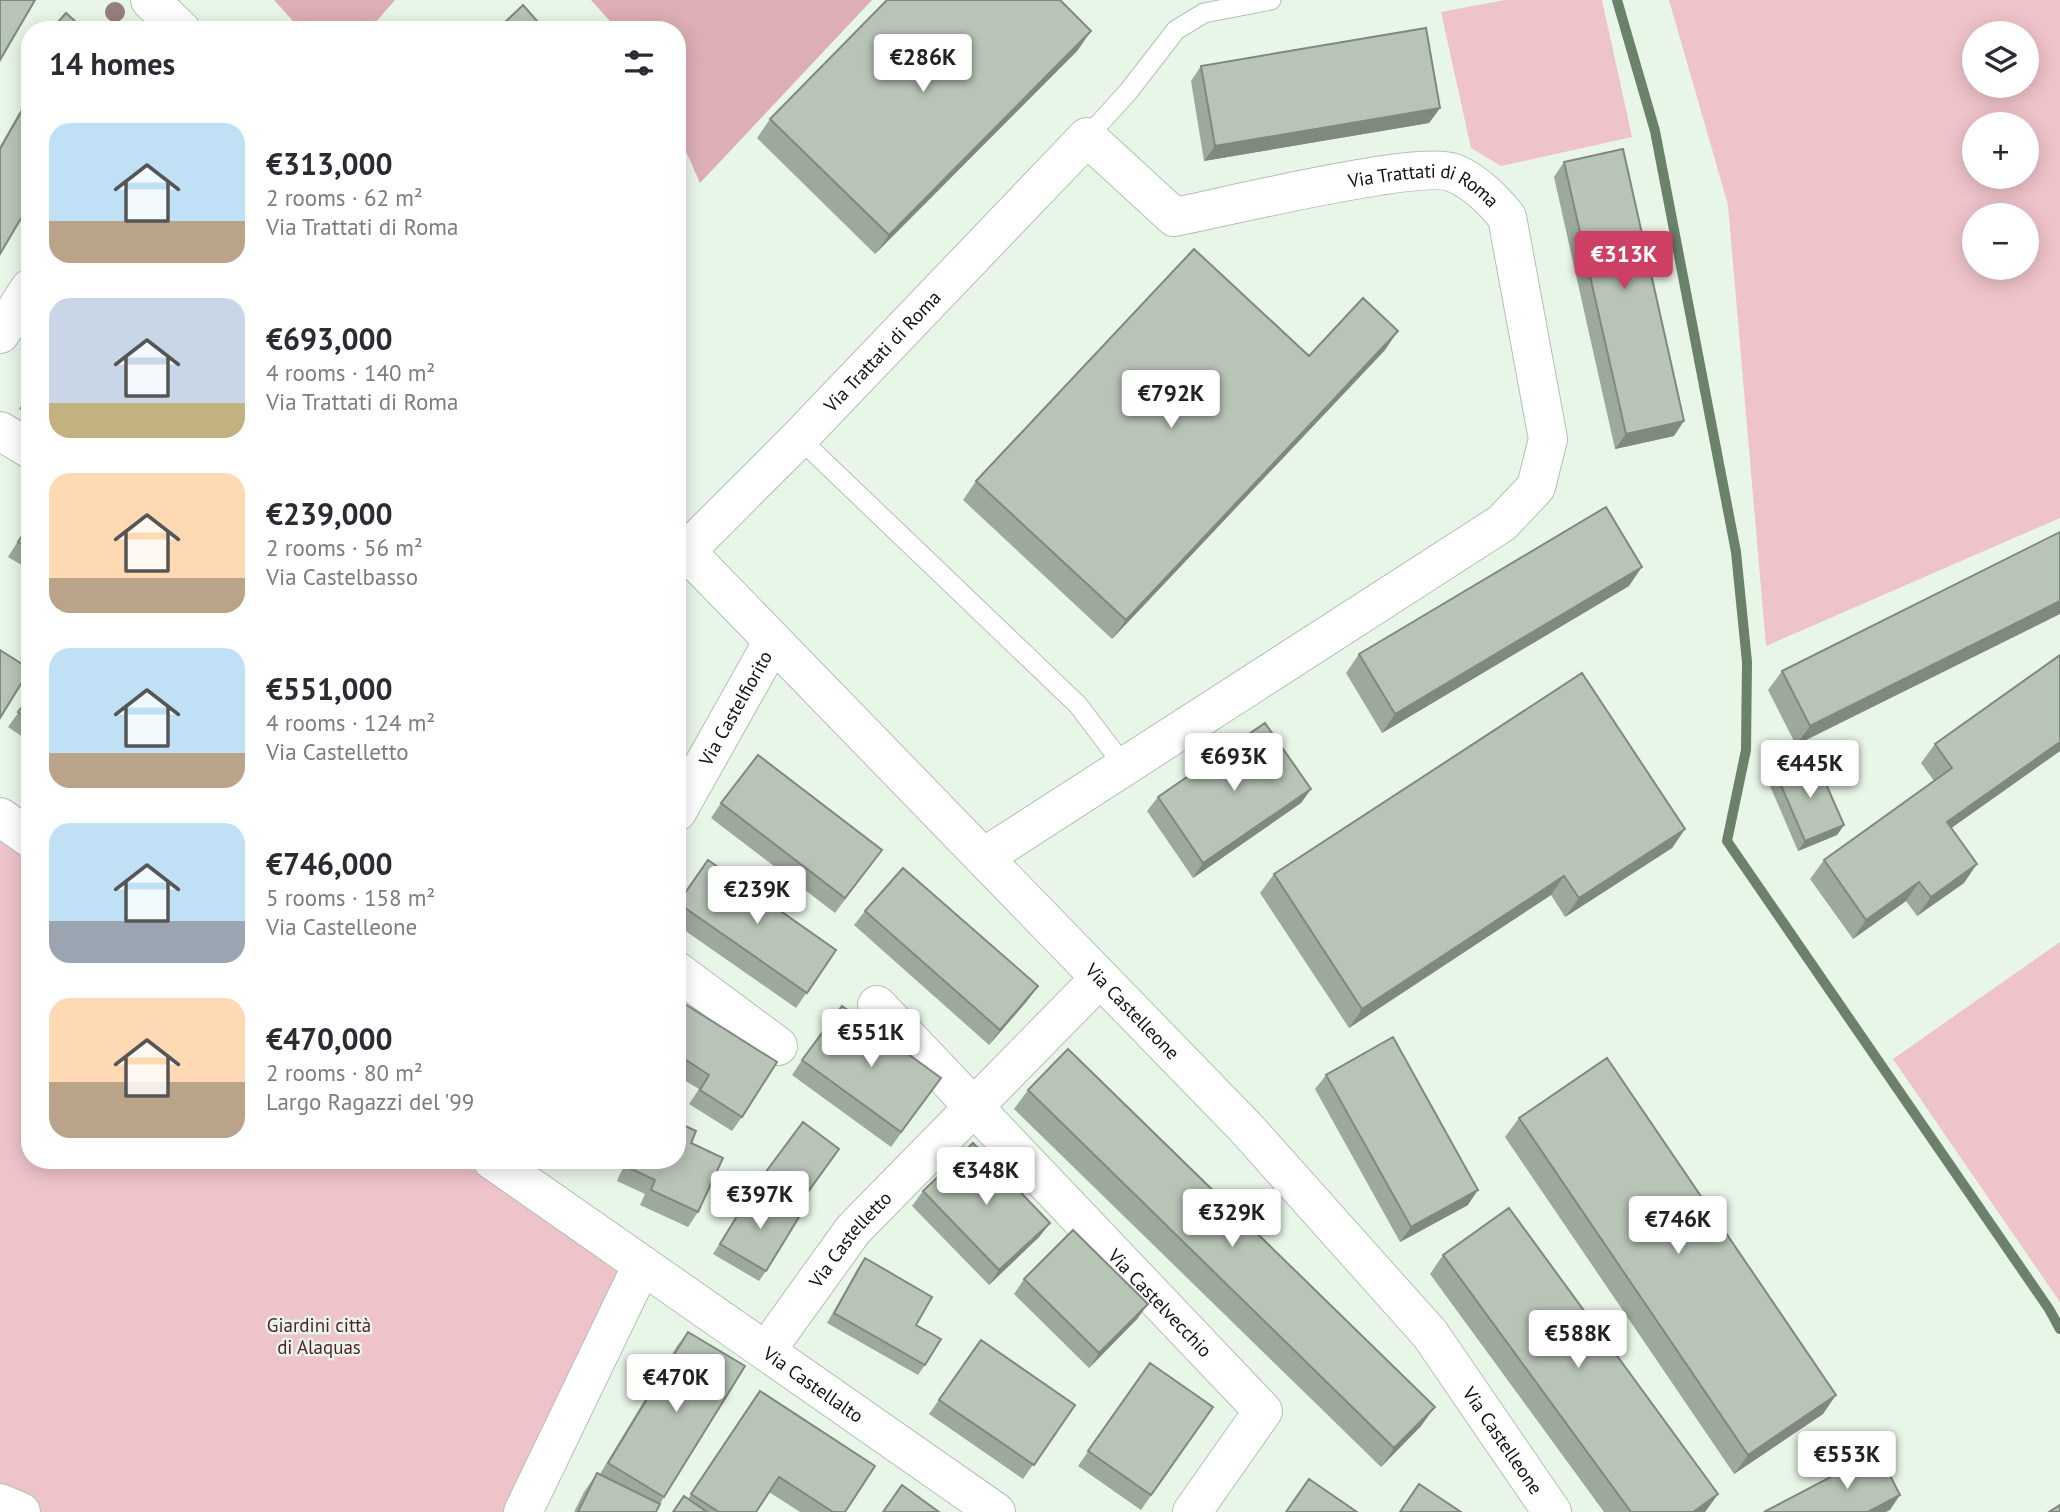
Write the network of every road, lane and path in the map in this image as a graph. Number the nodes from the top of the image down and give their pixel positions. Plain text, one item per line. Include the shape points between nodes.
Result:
1 (150, 0) edge
2 (1271, 0) edge
3 (172, 21) edge
4 (1087, 137) junction
5 (21, 302) edge
6 (0, 334) edge
7 (0, 431) edge
8 (799, 438) junction
9 (21, 444) edge
10 (686, 543) edge
11 (686, 551) edge
12 (773, 641) junction
13 (1125, 767) junction
14 (686, 796) edge
15 (0, 817) edge
16 (21, 832) edge
17 (984, 857) junction
18 (686, 978) edge
19 (1100, 978) junction
20 (877, 1005) dead end
21 (778, 1046) dead end
22 (974, 1106) junction
23 (505, 1169) edge
24 (642, 1265) junction
25 (766, 1351) junction
26 (0, 1503) edge
27 (21, 1512) edge
28 (523, 1512) edge
29 (996, 1512) edge
30 (1192, 1512) edge
31 (1552, 1512) edge

1 - 3 street
2 - 4 lane via 1204,13 1176,30
4 - 8 street, Via Trattati di Roma
4 - 13 street, Via Trattati di Roma via 1174,217 1399,172 1452,172 1485,191 1507,217 1548,439 1536,487 1502,523
5 - 6 street
7 - 9 street
8 - 10 street, Via Trattati di Roma
8 - 13 lane via 1078,705
11 - 12 street, Via Castelleone
12 - 14 street, Via Castelfiorito
12 - 17 street, Via Castelleone
13 - 17 street, Via Trattati di Roma
15 - 16 street
17 - 19 street, Via Castelleone
18 - 21 street
19 - 22 street, Via Castelletto
19 - 31 street, Via Castelleone via 1246,1128 1430,1334
20 - 22 street
22 - 25 street, Via Castelletto via 853,1230
22 - 30 street, Via Castelvecchio via 1263,1410
23 - 24 street, Via Castellalto
24 - 25 street, Via Castellalto
24 - 28 street
25 - 29 street, Via Castellalto
26 - 27 street

